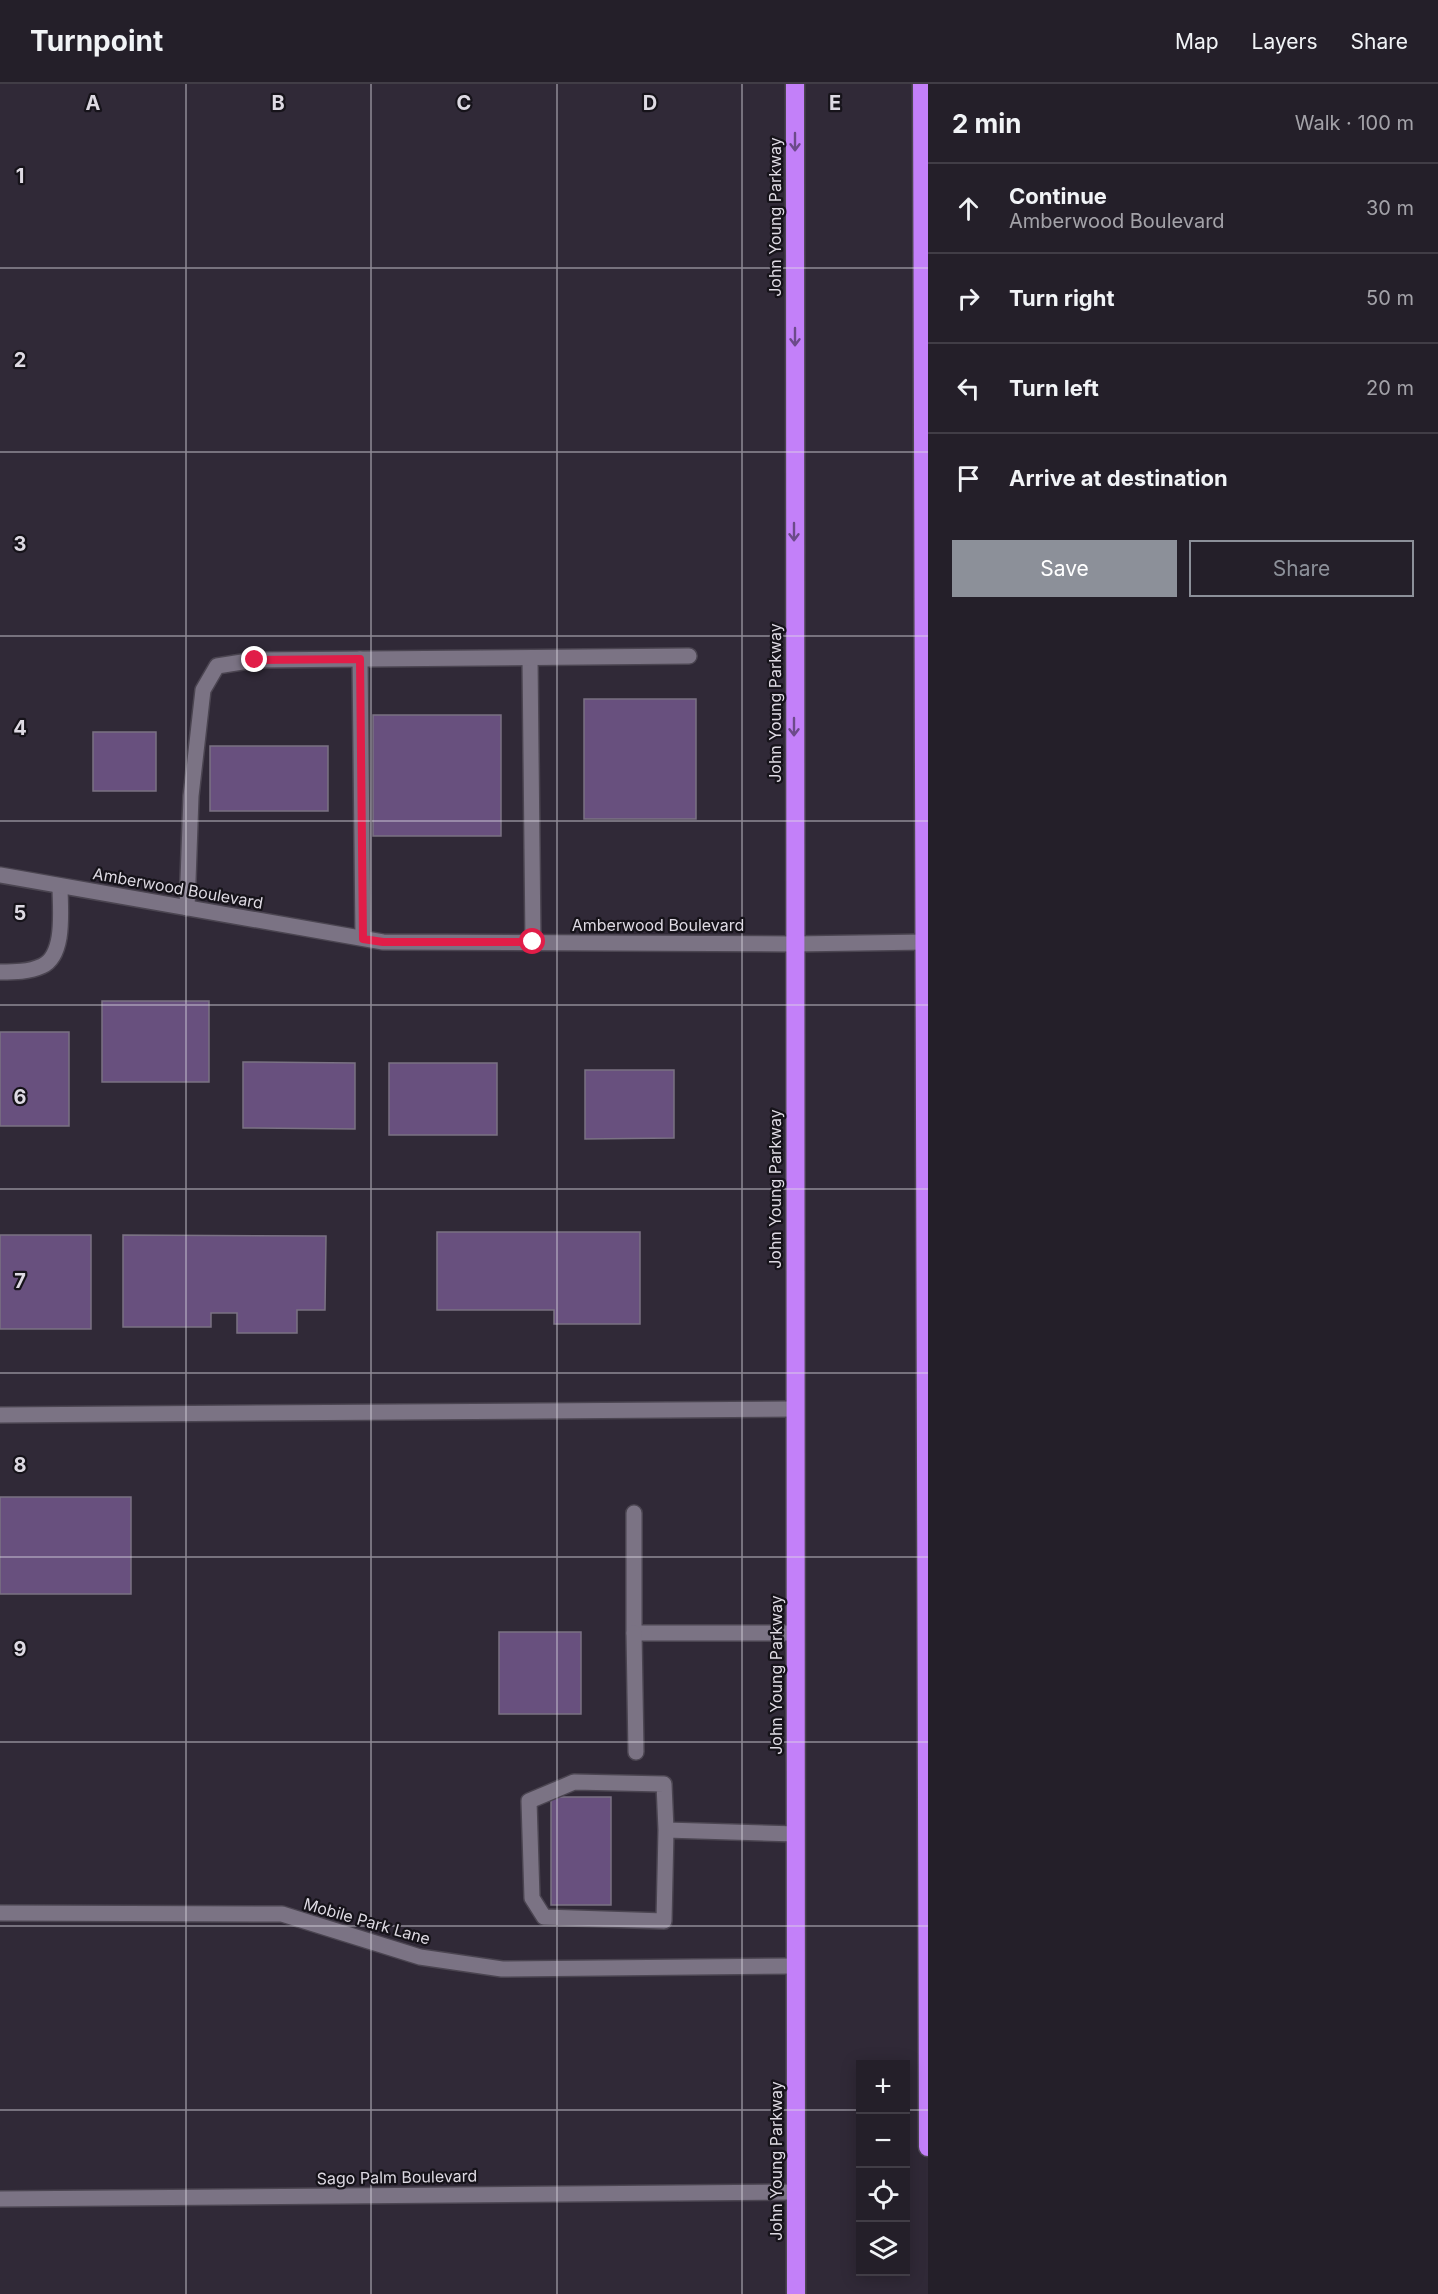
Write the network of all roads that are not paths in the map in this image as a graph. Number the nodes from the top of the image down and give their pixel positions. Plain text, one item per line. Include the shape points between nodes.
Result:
1 (795, 84) edge
2 (922, 84) edge
3 (689, 656) dead end
4 (530, 658) junction
5 (360, 659) junction
6 (0, 875) edge
7 (60, 886) junction
8 (187, 908) junction
9 (363, 939) junction
10 (533, 942) junction
11 (926, 942) junction
12 (794, 944) junction
13 (0, 972) edge
14 (794, 1408) junction
15 (0, 1415) edge
16 (634, 1513) dead end
17 (634, 1632) junction
18 (795, 1632) junction
19 (636, 1752) dead end
20 (666, 1830) junction
21 (796, 1834) junction
22 (0, 1913) edge
23 (928, 1921) edge
24 (796, 1966) junction
25 (928, 2147) edge
26 (795, 2192) junction
27 (0, 2199) edge
28 (796, 2294) edge

1 -> 12 highway, John Young Parkway
2 - 11 highway
3 - 4 street
4 - 5 street
4 - 10 street
5 - 8 street via 255,660 216,666 203,690 191,796
5 - 9 street
6 - 7 street, Amberwood Boulevard
7 - 8 street, Amberwood Boulevard
7 - 13 street via 59,940 54,955 44,965 25,971
8 - 9 street, Amberwood Boulevard
9 - 10 street, Amberwood Boulevard
10 - 12 street, Amberwood Boulevard
11 - 12 street, Amberwood Boulevard
11 - 23 highway
12 - 14 highway, John Young Parkway
14 - 15 street
14 - 18 highway, John Young Parkway
16 - 17 street
17 - 18 street
17 - 19 street
18 - 21 highway, John Young Parkway
20 - 20 street via 664,1784 574,1782 529,1801 532,1898 544,1917 664,1920
20 - 21 street
21 - 24 highway, John Young Parkway
22 - 24 street, Mobile Park Lane via 282,1914 420,1957 502,1969
23 - 25 highway
24 - 26 highway, John Young Parkway
26 - 27 street, Sago Palm Boulevard
26 - 28 highway, John Young Parkway

